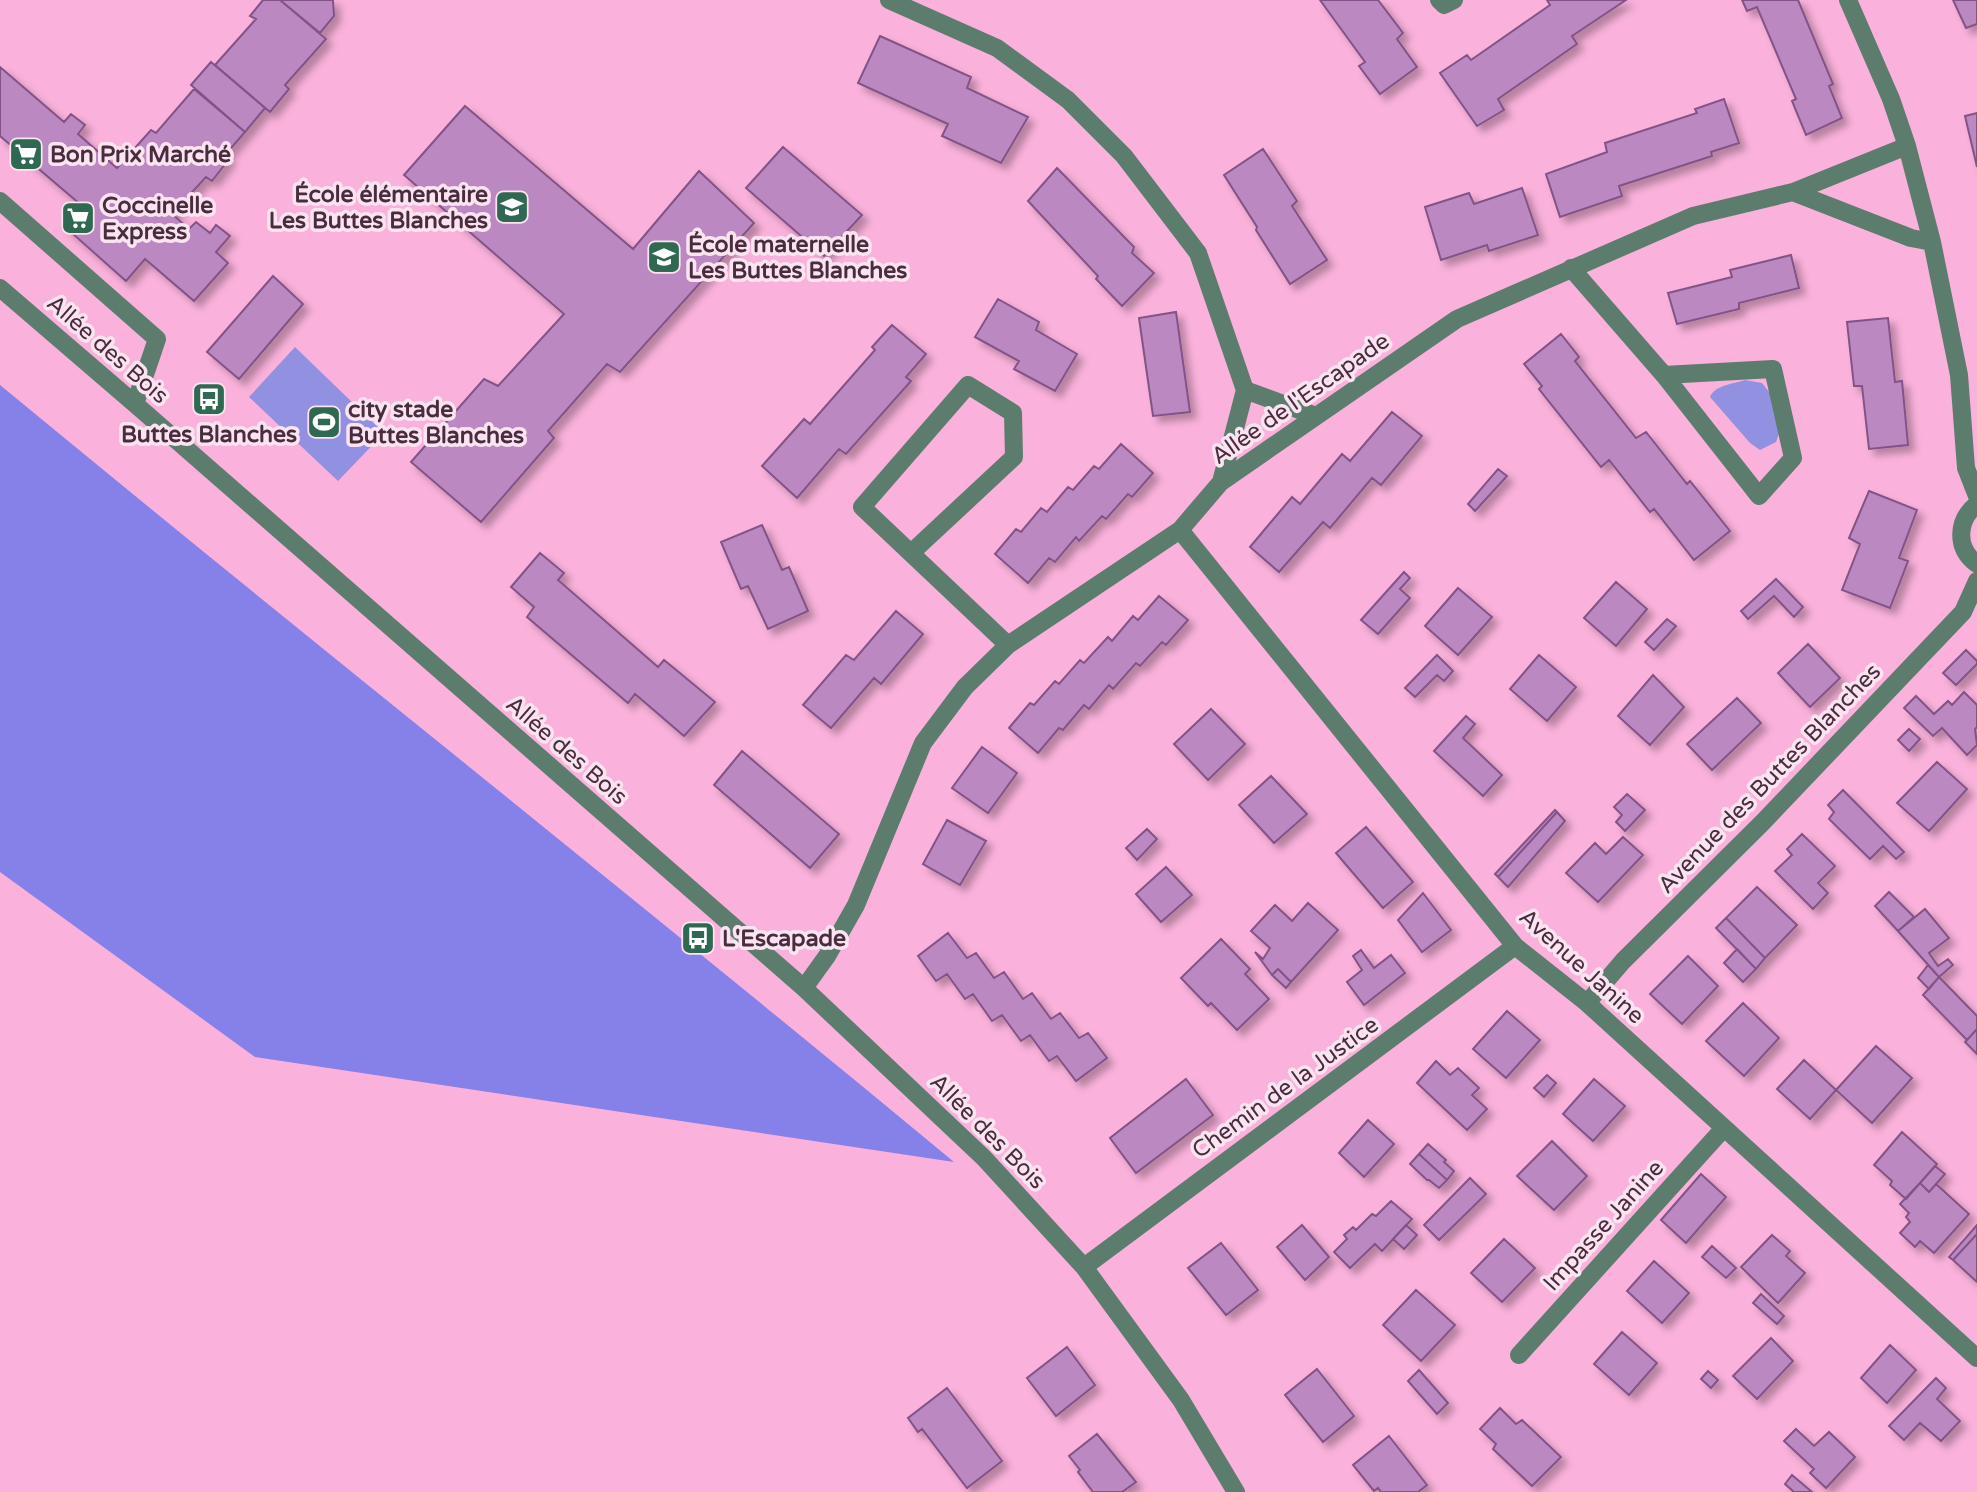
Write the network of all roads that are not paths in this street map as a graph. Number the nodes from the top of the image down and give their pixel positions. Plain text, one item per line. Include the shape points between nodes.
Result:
1 (889, 0) edge
2 (1438, 0) edge
3 (1454, 0) edge
4 (1848, 0) edge
5 (1908, 146) junction
6 (1793, 192) junction
7 (0, 201) edge
8 (1932, 243) junction
9 (1571, 268) junction
10 (0, 288) edge
11 (1664, 375) junction
12 (1245, 390) junction
13 (135, 404) junction
14 (1316, 416) junction
15 (1221, 482) junction
16 (1977, 496) edge
17 (1977, 504) edge
18 (1180, 530) junction
19 (911, 553) junction
20 (1977, 564) edge
21 (1977, 582) edge
22 (1970, 617) edge
23 (1008, 645) junction
24 (1515, 946) junction
25 (804, 988) junction
26 (1587, 1003) junction
27 (1724, 1128) junction
28 (1084, 1267) junction
29 (1519, 1355) dead end
30 (1977, 1358) edge
31 (1236, 1492) edge

1 - 12 street via 997,48 1068,100 1124,156 1198,253
2 - 3 street via 1444,5
4 - 5 street
5 - 6 street, Allée de l'Escapade
5 - 8 street
6 - 8 street
6 - 9 street, Allée de l'Escapade via 1693,216
7 - 13 street via 157,339
8 - 16 street via 1959,375 1966,468
9 - 11 street
9 - 14 street, Allée de l'Escapade via 1457,318
10 - 13 street, Allée des Bois
11 - 11 street via 1698,419 1759,496 1793,458 1773,369
12 - 14 street
12 - 15 street
13 - 25 street, Allée des Bois
14 - 15 street, Allée de l'Escapade
15 - 18 street, Allée de l'Escapade
17 - 20 street via 1961,530 1966,552
18 - 23 street, Allée de l'Escapade
18 - 24 street, Avenue Janine
19 - 19 street via 862,507 968,385 1013,413 1014,457
19 - 23 street
21 - 22 street, Avenue des Buttes Blanches
22 - 26 street, Avenue des Buttes Blanches via 1623,961
23 - 25 street, Allée de l'Escapade via 965,687 923,743 856,905
24 - 26 street, Avenue Janine
24 - 28 street, Chemin de la Justice
25 - 28 street, Allée des Bois via 984,1158
26 - 27 street, Avenue Janine
27 - 29 street, Impasse Janine
27 - 30 street, Avenue Janine
28 - 31 street, Allée des Bois via 1181,1400

